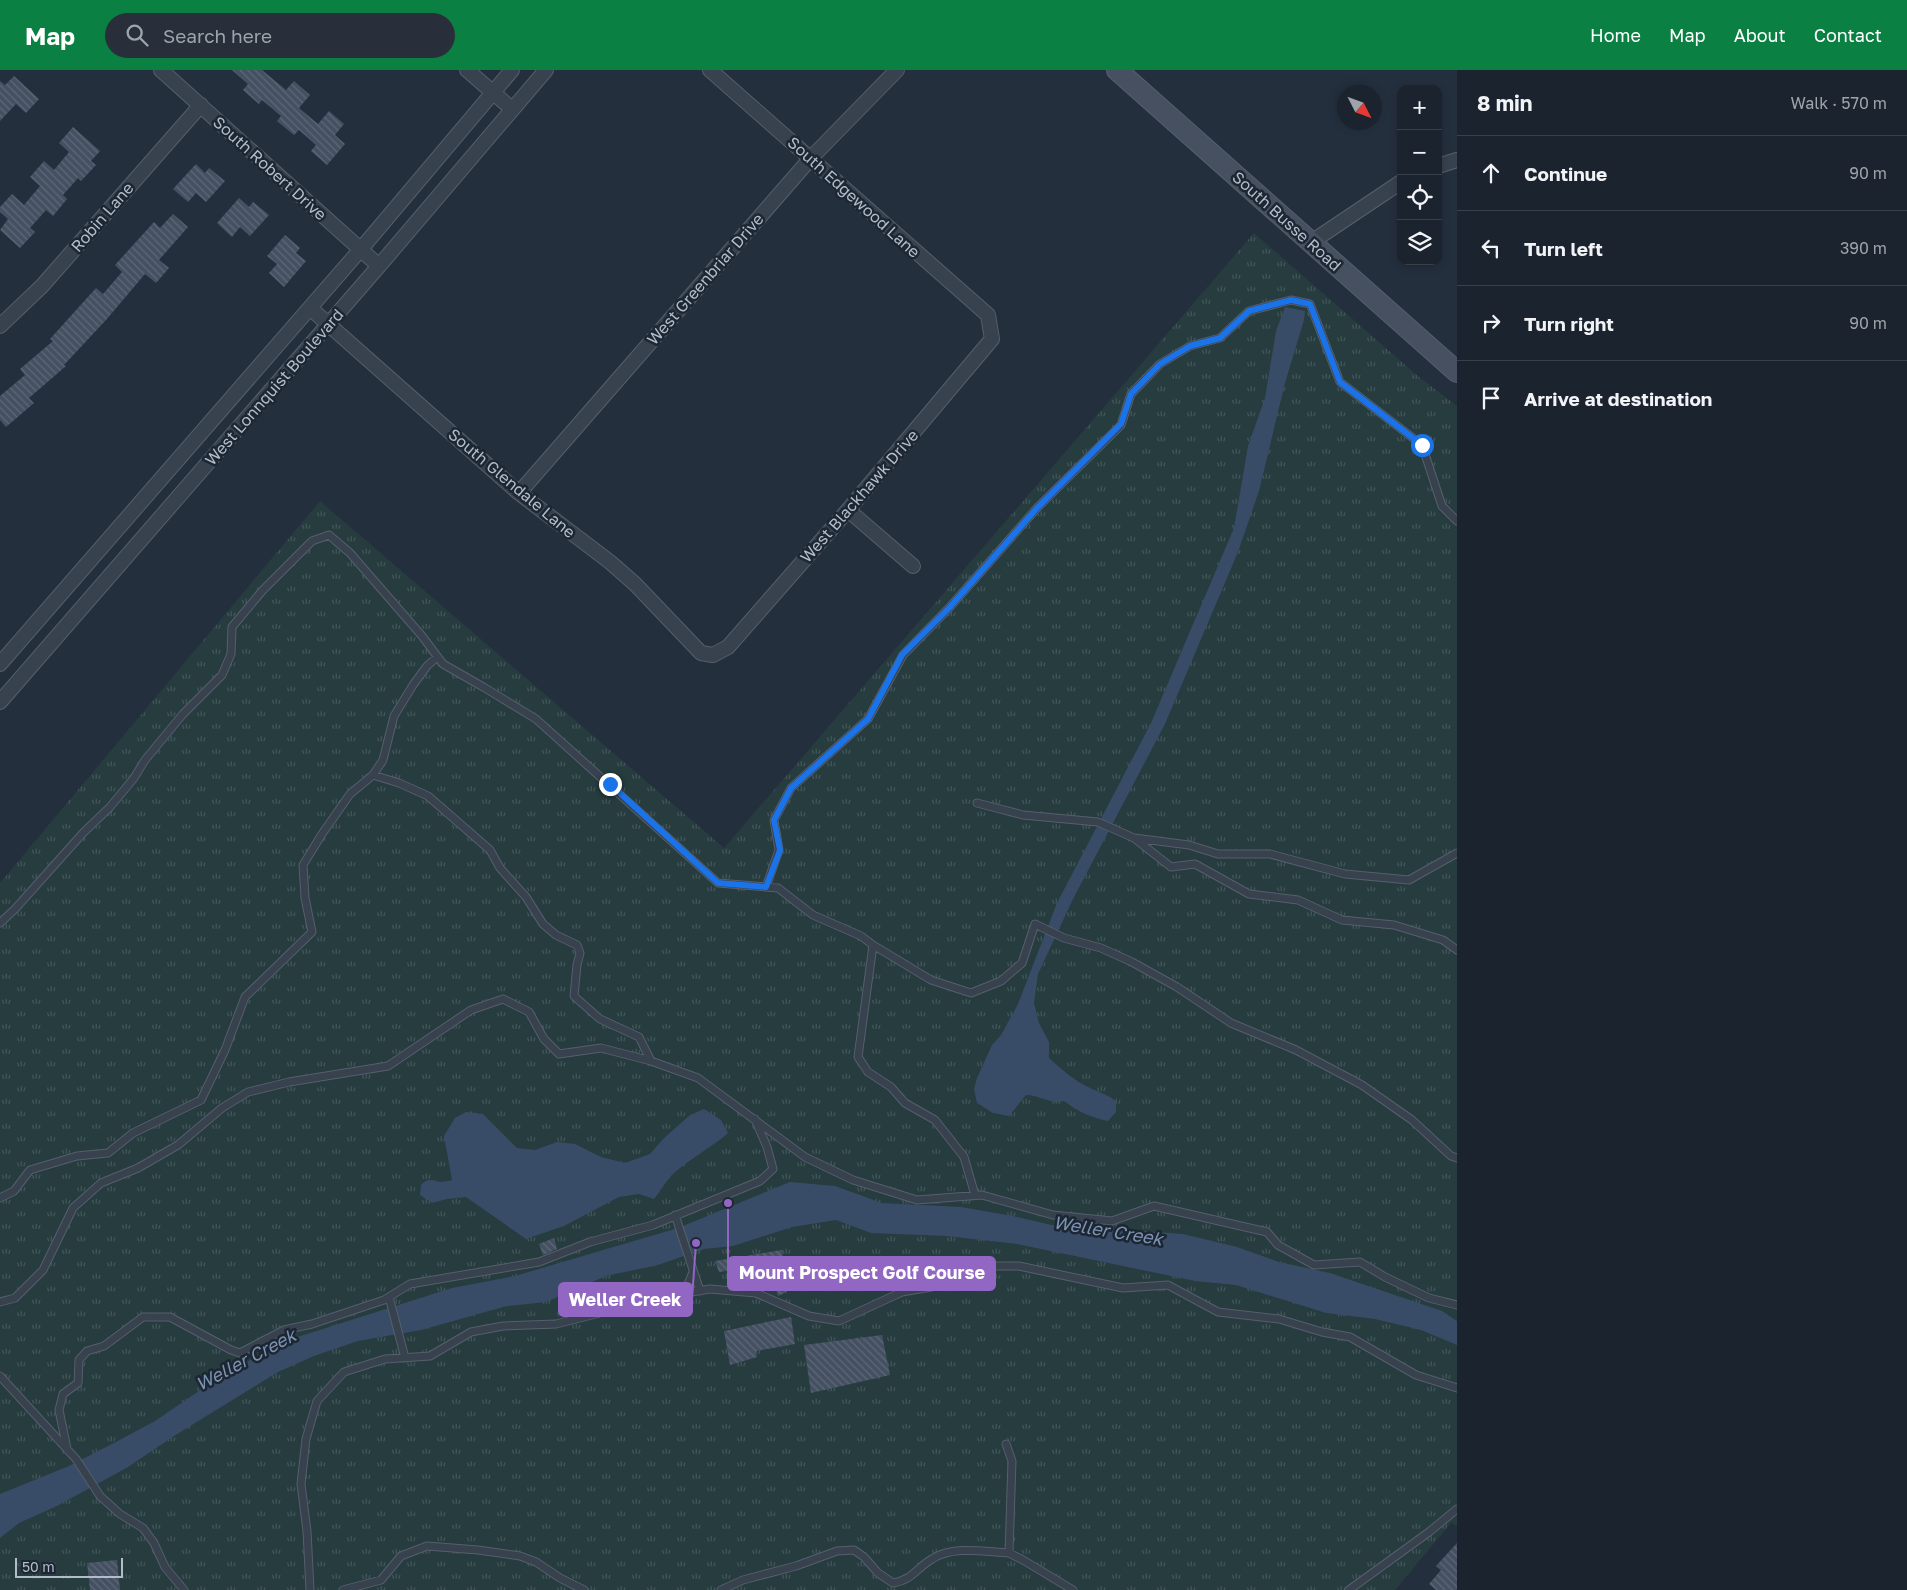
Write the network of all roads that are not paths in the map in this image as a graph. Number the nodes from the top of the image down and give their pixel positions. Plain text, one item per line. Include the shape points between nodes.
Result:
1 (161, 70) edge
2 (466, 70) edge
3 (512, 70) edge
4 (546, 70) edge
5 (710, 70) edge
6 (897, 70) edge
7 (1116, 70) edge
8 (492, 93) junction
9 (201, 105) junction
10 (512, 110) junction
11 (811, 158) junction
12 (1457, 160) edge
13 (1442, 165) edge
14 (1397, 185) edge
15 (1310, 243) junction
16 (361, 249) junction
17 (379, 266) junction
18 (310, 308) junction
19 (328, 324) junction
20 (0, 326) edge
21 (991, 329) joint
22 (1457, 372) edge
23 (519, 493) junction
24 (848, 510) junction
25 (1457, 521) edge
26 (913, 566) dead end
27 (713, 656) joint
28 (437, 657) junction
29 (0, 664) edge
30 (0, 702) edge
31 (373, 775) junction
32 (977, 803) dead end
33 (1134, 838) junction
34 (1457, 853) edge
35 (766, 887) junction
36 (0, 923) edge
37 (873, 945) junction
38 (1457, 950) edge
39 (650, 1061) junction
40 (755, 1119) junction
41 (1457, 1158) edge
42 (976, 1195) junction
43 (0, 1198) edge
44 (675, 1215) junction
45 (692, 1269) junction
46 (700, 1291) junction
47 (684, 1294) junction
48 (390, 1300) junction
49 (0, 1302) edge
50 (1457, 1304) edge
51 (405, 1358) junction
52 (0, 1376) edge
53 (1457, 1388) edge
54 (1006, 1444) dead end
55 (67, 1449) junction
56 (1457, 1509) edge
57 (1009, 1553) junction
58 (184, 1590) edge
59 (310, 1590) edge
60 (343, 1590) edge
61 (584, 1590) edge
62 (720, 1590) edge
63 (1073, 1590) edge
64 (1349, 1590) edge

1 - 9 street, South Robert Drive
2 - 8 street
3 - 8 street, West Lonnquist Boulevard
4 - 10 street, West Lonnquist Boulevard
5 - 11 street, South Edgewood Lane
6 - 11 street, West Greenbriar Drive
7 - 15 main road, South Busse Road
8 - 10 street
8 - 16 street, West Lonnquist Boulevard
9 - 16 street, South Robert Drive
9 - 20 street, Robin Lane via 42,286
10 - 17 street, West Lonnquist Boulevard
11 - 21 street, South Edgewood Lane via 988,316
11 - 23 street, West Greenbriar Drive
12 - 13 street
14 - 15 street
15 - 22 main road, South Busse Road
16 - 17 street, South Robert Drive
16 - 18 street, West Lonnquist Boulevard
17 - 19 street, West Lonnquist Boulevard
18 - 19 street, South Glendale Lane
18 - 29 street, West Lonnquist Boulevard
19 - 23 street, South Glendale Lane
19 - 30 street, West Lonnquist Boulevard
21 - 24 street, West Blackhawk Drive via 992,338 987,347
23 - 27 street, South Glendale Lane via 610,562 701,653
24 - 26 street
24 - 27 street, West Blackhawk Drive via 728,647
25 - 35 lane via 1442,506 1422,445 1340,382 1310,304 1291,300 1249,311 1220,338 1190,346 1160,364 1131,394 1121,424 1037,508 949,608 902,655 868,719 791,788 774,820 780,850
28 - 31 lane via 413,685 394,716 383,760
28 - 35 lane via 442,664 536,719 718,883
28 - 36 lane via 350,553 329,535 312,541 262,591 232,627 231,654 222,675 183,714 110,806
31 - 39 lane via 428,796 490,850 543,924 576,945 580,953 574,996 600,1019 639,1037
31 - 43 lane via 350,794 303,865 312,932 246,997 202,1100 133,1133 108,1153 77,1156 30,1170 14,1191
32 - 33 lane via 1023,815 1098,822
33 - 34 lane via 1189,845 1218,854 1270,854 1345,874 1409,880
33 - 38 lane via 1171,867 1195,864 1249,894 1298,900 1342,920 1394,925 1443,940
35 - 37 lane via 778,888 812,916 861,936
37 - 41 lane via 931,980 971,993 1001,981 1022,963 1035,924 1064,938 1101,948 1177,987 1231,1023 1296,1050 1362,1085 1412,1120
37 - 42 lane via 858,1057 868,1072 891,1087 904,1103 935,1120 964,1157
39 - 40 lane via 698,1078
39 - 49 lane via 601,1048 559,1054 544,1039 529,1012 503,999 471,1010 388,1066 248,1092 222,1108 178,1145 138,1168 100,1183 74,1208 43,1270 15,1298
40 - 42 lane via 805,1156 853,1180 917,1200
40 - 44 lane via 773,1170 760,1181
42 - 50 lane via 1053,1215 1112,1221 1154,1206 1267,1232 1278,1245 1314,1265 1360,1262 1428,1298
44 - 45 lane
44 - 48 lane via 539,1262 410,1284
45 - 46 lane
45 - 47 lane
46 - 47 lane
46 - 53 lane via 756,1292 809,1316 838,1321 902,1292 972,1280 994,1266 1019,1266 1122,1288 1168,1285 1218,1312 1279,1319 1350,1337 1416,1375
47 - 51 lane via 556,1324 503,1326 471,1332 430,1356
48 - 51 lane
48 - 55 lane via 284,1330 240,1353 170,1317 143,1317 104,1346 87,1351 79,1360 78,1383 63,1394 60,1410
51 - 59 lane via 385,1359 344,1372 316,1401 306,1439 301,1484
52 - 55 lane
54 - 57 lane via 1012,1461
55 - 58 lane via 100,1496 143,1528 165,1567
56 - 64 lane
57 - 62 lane via 953,1551 934,1557 907,1581 893,1583 854,1550 837,1551
57 - 63 lane
60 - 61 lane via 381,1580 401,1556 428,1546 520,1556

